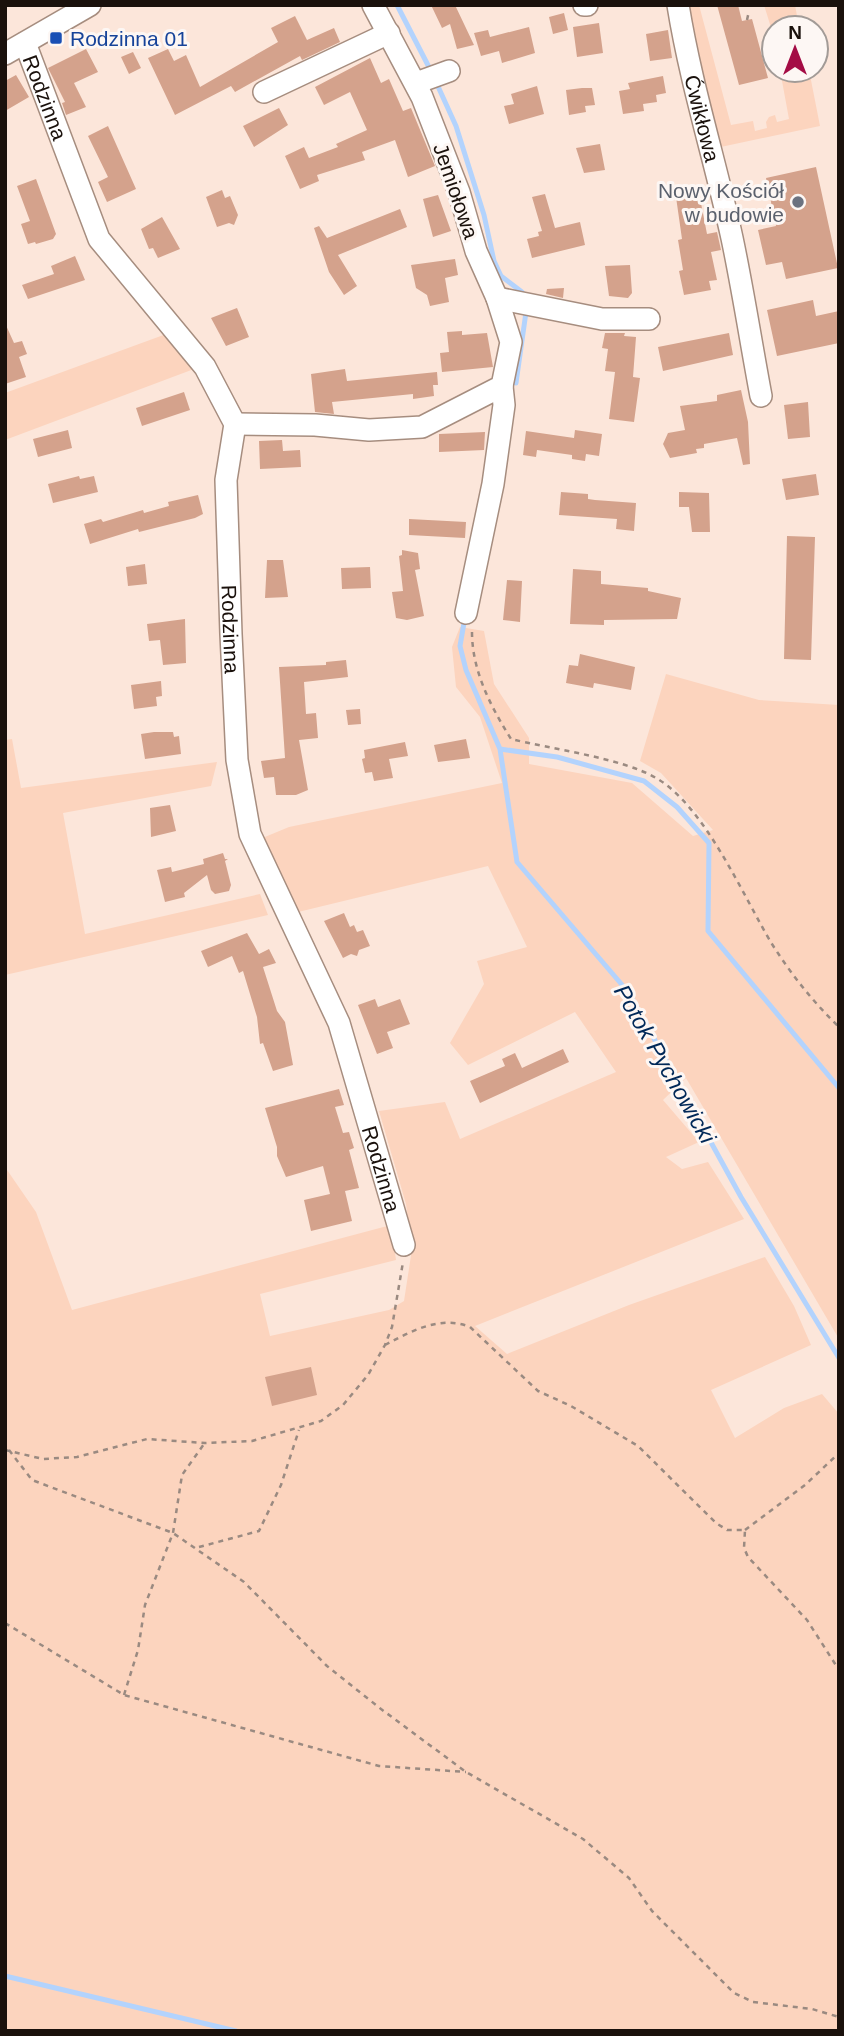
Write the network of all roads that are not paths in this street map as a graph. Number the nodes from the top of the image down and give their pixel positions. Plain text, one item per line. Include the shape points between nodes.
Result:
1 (90, 5) edge
2 (373, 5) edge
3 (678, 5) edge
4 (389, 33) junction
5 (25, 43) junction
6 (5, 54) edge
7 (264, 92) dead end
8 (497, 299) junction
9 (649, 319) dead end
10 (503, 395) junction
11 (761, 396) dead end
12 (235, 424) junction
13 (469, 620) road end
14 (404, 1245) road end

1 - 5 street
2 - 4 street, Jemiołowa
3 - 11 street, Ćwikłowa via 697,107 733,240
4 - 7 street
4 - 8 street, Jemiołowa via 433,76 476,251
5 - 6 street
5 - 12 street, Rodzinna via 99,239 205,367
8 - 9 street via 602,319
8 - 10 street, Jemiołowa via 510,342
10 - 12 street via 422,426 369,430
10 - 13 street, Jemiołowa
12 - 14 street, Rodzinna via 226,480 231,634 237,760 250,834 338,1023

